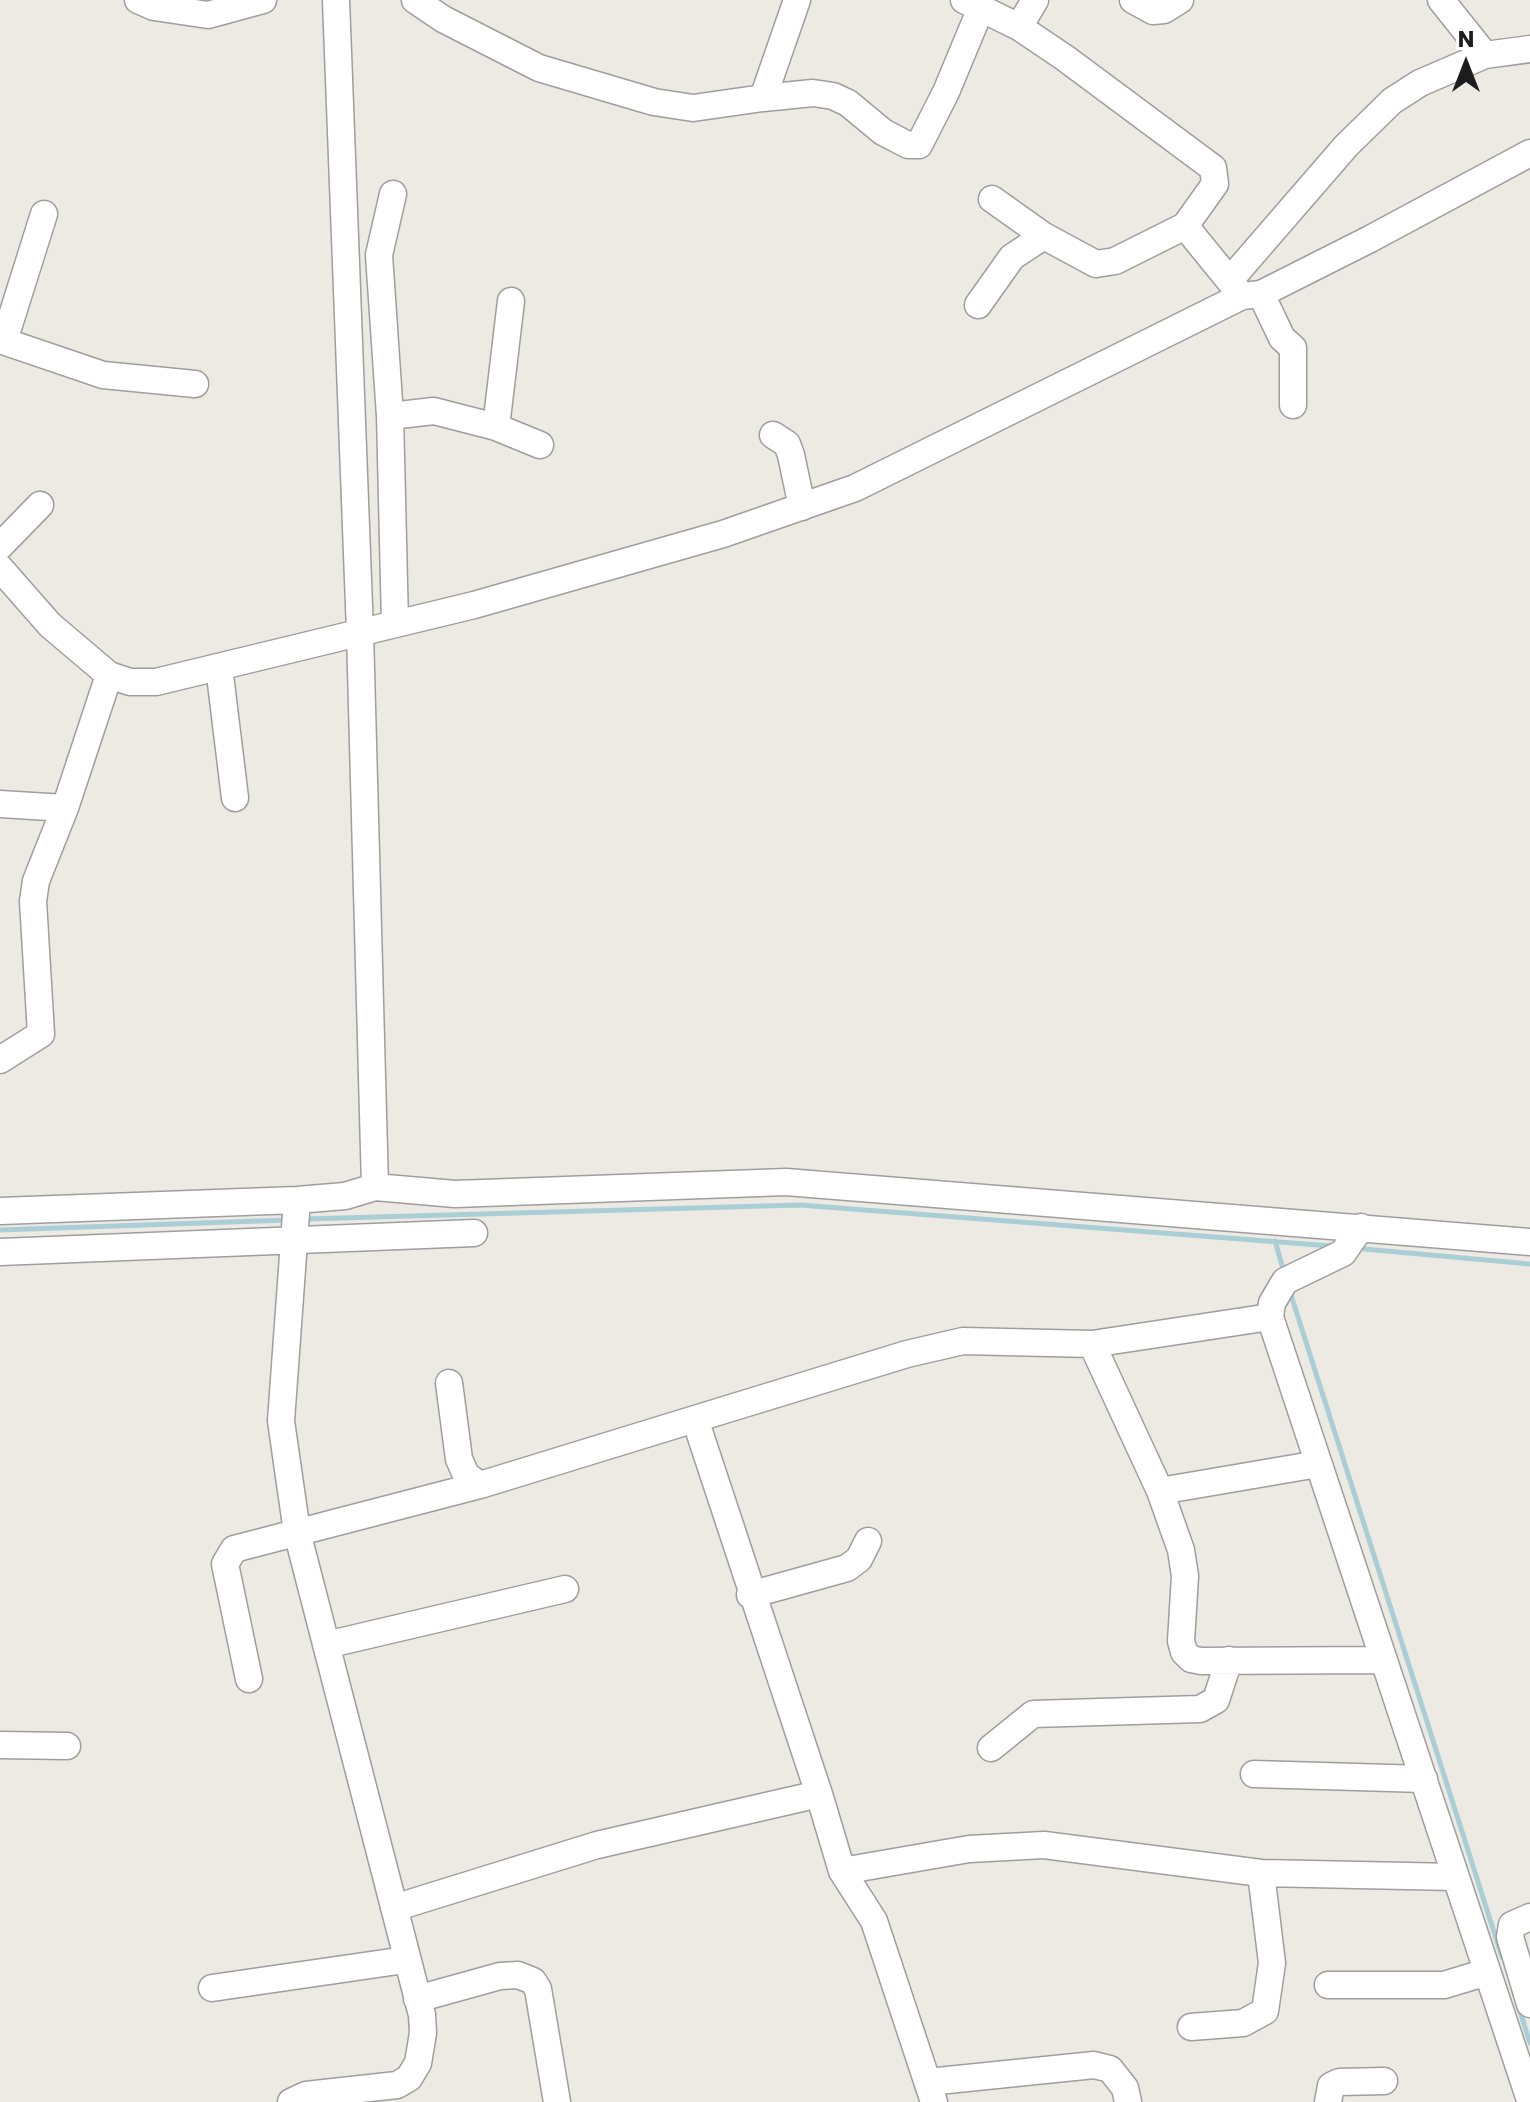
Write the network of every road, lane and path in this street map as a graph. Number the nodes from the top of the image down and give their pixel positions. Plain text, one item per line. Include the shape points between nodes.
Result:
1 (138, 0) edge
2 (263, 0) edge
3 (336, 0) edge
4 (415, 0) edge
5 (797, 0) edge
6 (1035, 0) edge
7 (1133, 0) edge
8 (1180, 0) edge
9 (1441, 0) edge
10 (972, 4) edge
11 (449, 10) edge
12 (1019, 27) junction
13 (1530, 49) edge
14 (1485, 55) junction
15 (763, 98) junction
16 (1530, 153) edge
17 (393, 194) dead end
18 (992, 199) dead end
19 (44, 214) dead end
20 (1185, 226) junction
21 (1044, 236) junction
22 (1244, 290) junction
23 (511, 301) dead end
24 (978, 305) dead end
25 (2, 340) edge
26 (195, 384) dead end
27 (1293, 405) dead end
28 (390, 416) junction
29 (496, 427) junction
30 (773, 435) dead end
31 (540, 445) dead end
32 (40, 505) dead end
33 (802, 507) junction
34 (0, 546) edge
35 (0, 568) edge
36 (378, 628) junction
37 (219, 667) junction
38 (109, 675) junction
39 (235, 798) dead end
40 (0, 804) edge
41 (65, 808) junction
42 (0, 1060) edge
43 (375, 1187) junction
44 (297, 1200) junction
45 (0, 1211) edge
46 (1361, 1227) junction
47 (474, 1233) dead end
48 (294, 1239) junction
49 (1530, 1242) edge
50 (0, 1252) edge
51 (1270, 1317) junction
52 (1092, 1344) junction
53 (449, 1383) dead end
54 (695, 1419) junction
55 (1318, 1464) junction
56 (480, 1485) junction
57 (1160, 1491) junction
58 (297, 1532) junction
59 (868, 1541) dead end
60 (565, 1589) dead end
61 (750, 1595) junction
62 (326, 1645) junction
63 (1229, 1660) junction
64 (1382, 1660) junction
65 (249, 1679) dead end
66 (0, 1745) edge
67 (67, 1746) dead end
68 (991, 1748) dead end
69 (1254, 1774) dead end
70 (1424, 1779) junction
71 (819, 1794) junction
72 (842, 1871) junction
73 (1261, 1873) junction
74 (1455, 1877) junction
75 (394, 1908) junction
76 (1530, 1917) edge
77 (405, 1960) junction
78 (1487, 1972) junction
79 (1328, 1985) dead end
80 (212, 1988) dead end
81 (417, 1999) junction
82 (1530, 2004) edge
83 (1191, 2027) dead end
84 (1384, 2081) dead end
85 (931, 2092) edge
86 (1530, 2100) edge
87 (291, 2102) edge
88 (557, 2102) edge
89 (1128, 2102) edge
90 (1328, 2102) edge

1 - 2 street via 208,15
3 - 36 street
4 - 11 street
5 - 15 street
6 - 12 street
7 - 8 street via 1153,11
9 - 14 street
10 - 12 street
10 - 15 street via 946,92 919,145 883,132 833,96
11 - 15 street via 539,68 670,106
12 - 20 street via 1213,168 1215,184
13 - 14 street
14 - 22 street via 1392,101 1346,146
16 - 22 street
17 - 28 street via 379,255
18 - 21 street
19 - 25 street
20 - 21 street via 1105,264 1083,260
20 - 22 street
21 - 24 street via 1012,257
22 - 27 street via 1293,348
22 - 33 street via 908,464
23 - 29 street
25 - 26 street via 103,375
28 - 29 street via 434,411
28 - 36 street
29 - 31 street
30 - 33 street via 787,444
32 - 34 street
33 - 36 street via 723,534
35 - 38 street via 50,625
36 - 37 street
36 - 43 street
37 - 38 street via 156,682
37 - 39 street
38 - 41 street
40 - 41 street
41 - 42 street via 34,891 41,1034
43 - 44 street
43 - 46 street via 455,1194 786,1182
44 - 45 street
44 - 48 street
46 - 49 street
46 - 51 street via 1343,1253 1285,1281
47 - 48 street
48 - 50 street
48 - 58 street via 281,1421
51 - 52 street
51 - 55 street
52 - 54 street via 963,1341
52 - 57 street
53 - 56 street via 459,1459 466,1475
54 - 56 street
54 - 61 street
55 - 57 street
55 - 64 street
56 - 58 street
57 - 63 street via 1183,1561 1184,1652 1191,1659
58 - 62 street
58 - 65 street via 234,1549 227,1556
59 - 61 street via 847,1568
60 - 62 street
61 - 71 street
62 - 75 street
63 - 64 street
63 - 68 street via 1210,1706 1033,1714
64 - 70 street
66 - 67 street
69 - 70 street
70 - 74 street
71 - 72 street
71 - 75 street via 597,1845
72 - 73 street via 969,1849 1044,1845
72 - 85 street via 874,1921
73 - 74 street
73 - 83 street via 1272,1963 1265,2011 1243,2023
74 - 78 street
75 - 77 street
76 - 82 street via 1512,1925 1510,1937
77 - 80 street
77 - 81 street
78 - 79 street via 1444,1985
78 - 86 street
81 - 87 street via 423,2033 418,2063 409,2078 397,2085 306,2095
81 - 88 street via 500,1976 533,1981
84 - 90 street via 1339,2082 1331,2086
85 - 89 street via 1094,2065 1110,2069 1125,2088

